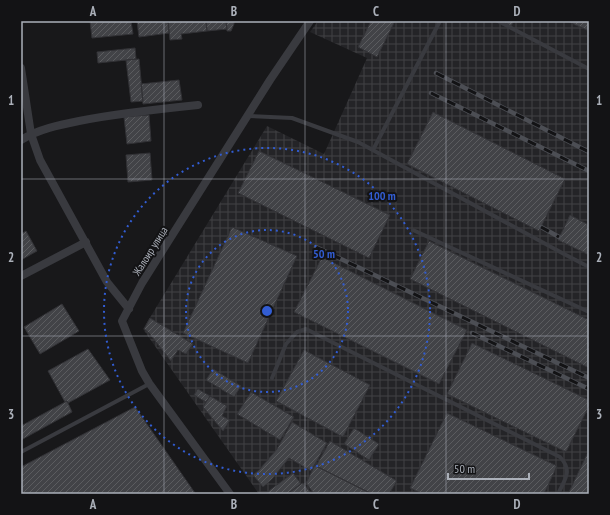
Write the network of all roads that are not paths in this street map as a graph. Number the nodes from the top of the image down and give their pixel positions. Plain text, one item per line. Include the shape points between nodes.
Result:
1 (440, 21) edge
2 (498, 21) edge
3 (306, 23) edge
4 (21, 68) edge
5 (589, 69) edge
6 (198, 105) dead end
7 (248, 116) junction
8 (31, 134) junction
9 (21, 140) edge
10 (373, 150) junction
11 (413, 230) dead end
12 (86, 242) junction
13 (589, 267) edge
14 (21, 276) edge
15 (129, 309) junction
16 (589, 312) edge
17 (272, 378) dead end
18 (149, 383) junction
19 (21, 452) edge
20 (230, 494) edge
21 (558, 494) edge

1 - 10 lane
2 - 5 lane
3 - 7 street, Жалоир улица
4 - 8 street
6 - 8 street via 112,114 54,126
7 - 10 lane via 292,118
7 - 15 street, Жалоир улица via 142,283
8 - 9 street
8 - 12 street via 40,160
10 - 13 lane
11 - 16 lane
12 - 14 street
12 - 15 street via 107,282
15 - 18 street, Жалоир улица via 122,321
17 - 21 lane via 286,344 297,332 306,329 560,457 566,463 568,472
18 - 19 lane
18 - 20 street, Жалоир улица

